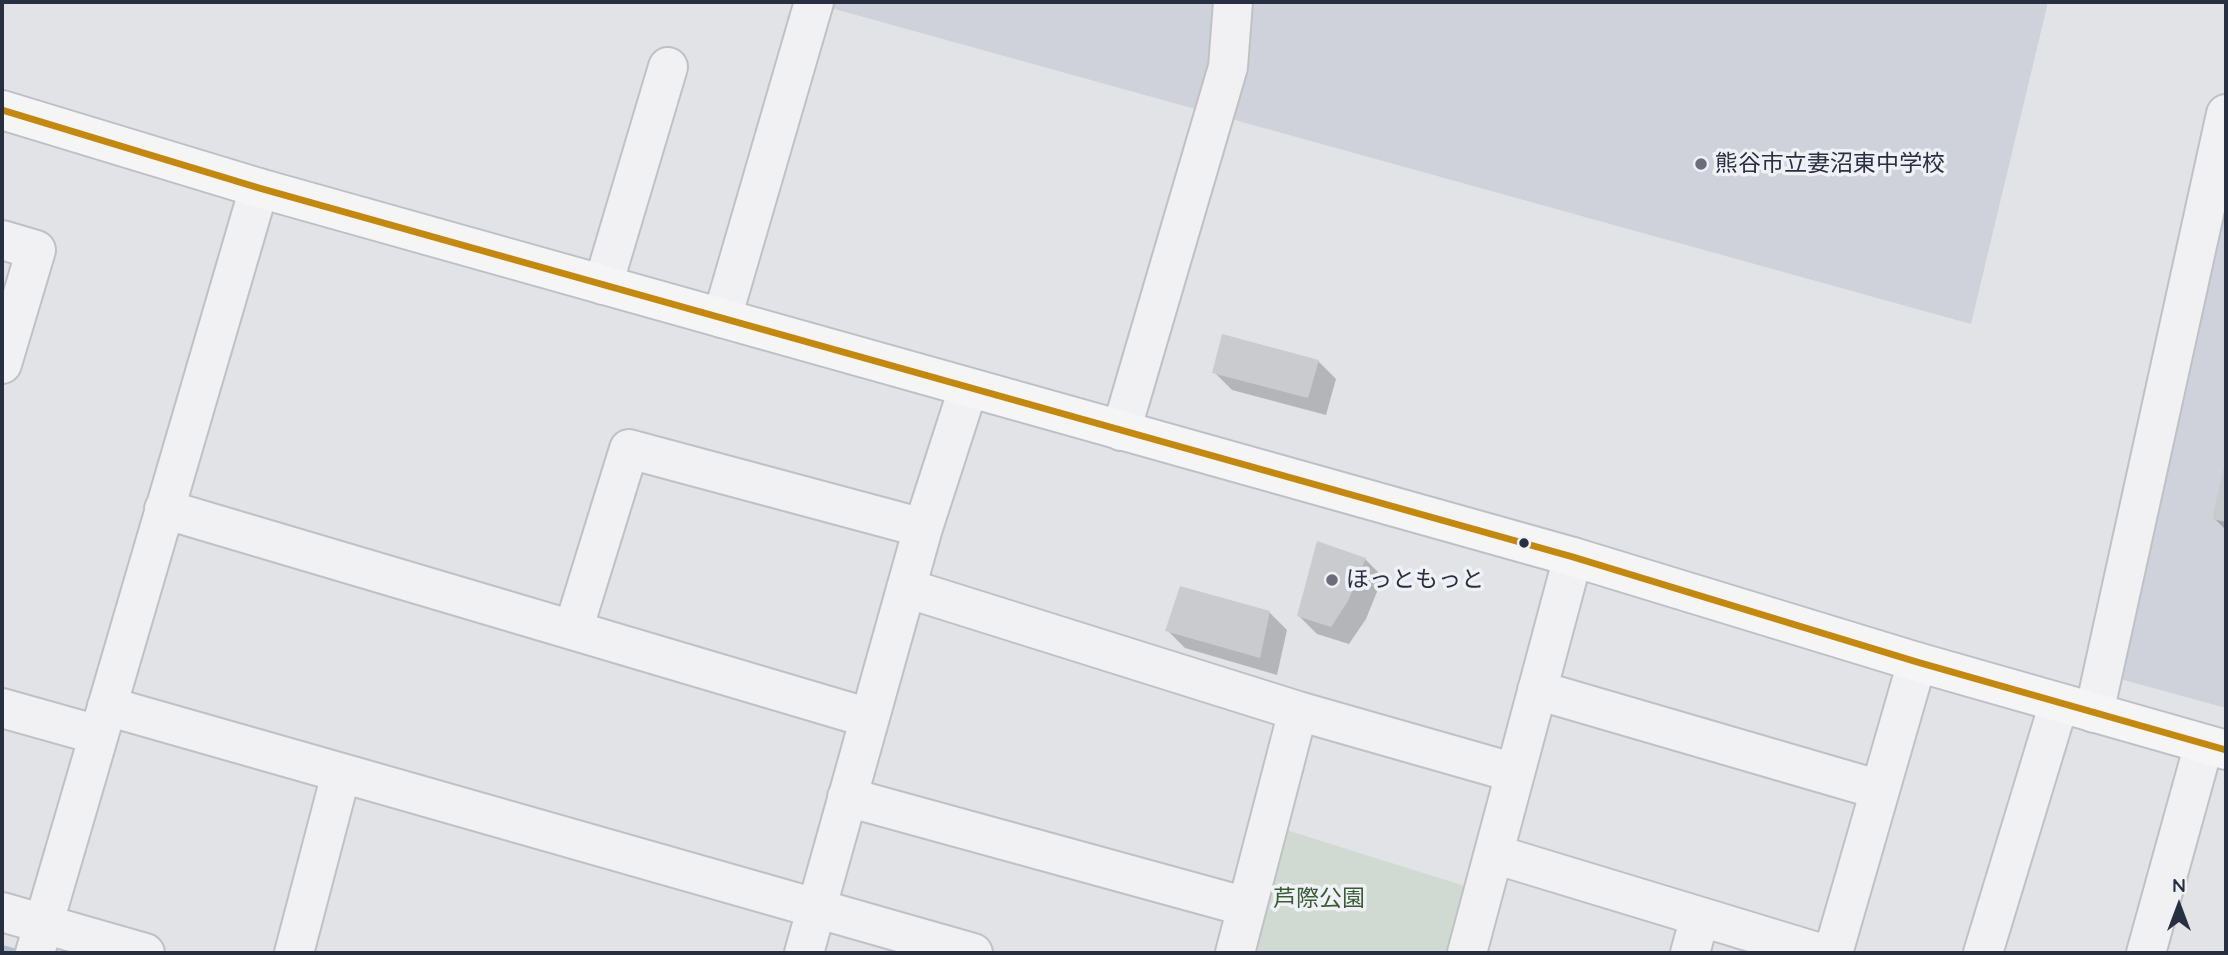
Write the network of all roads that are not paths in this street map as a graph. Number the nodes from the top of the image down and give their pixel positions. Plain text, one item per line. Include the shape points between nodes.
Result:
1 (814, 2) edge
2 (1233, 2) edge
3 (668, 67) dead end
4 (2, 110) edge
5 (2226, 114) edge
6 (259, 188) junction
7 (2, 240) edge
8 (603, 285) junction
9 (722, 318) junction
10 (2, 364) edge
11 (968, 388) junction
12 (1121, 431) junction
13 (164, 509) junction
14 (923, 528) junction
15 (1573, 557) junction
16 (906, 588) junction
17 (573, 630) junction
18 (1917, 662) junction
19 (1537, 690) junction
20 (2, 708) edge
21 (2077, 708) junction
22 (1298, 711) junction
23 (869, 718) junction
24 (102, 721) junction
25 (2215, 747) edge
26 (1515, 773) junction
27 (341, 774) junction
28 (1880, 790) junction
29 (847, 797) junction
30 (1494, 854) junction
31 (1247, 906) junction
32 (816, 910) junction
33 (2, 912) edge
34 (1700, 917) junction
35 (39, 939) edge
36 (145, 953) edge
37 (294, 953) edge
38 (804, 953) edge
39 (973, 953) edge
40 (1235, 953) edge
41 (1467, 953) edge
42 (1690, 953) edge
43 (1820, 953) edge
44 (1833, 953) edge
45 (1983, 953) edge
46 (2146, 953) edge

1 - 9 street
2 - 12 street via 1227,67
3 - 8 street
4 - 6 main road
5 - 21 street
6 - 8 main road
6 - 13 street
7 - 10 street via 36,250
8 - 9 main road
9 - 11 main road
11 - 12 main road
11 - 14 street
12 - 15 main road
13 - 17 street
13 - 24 street
14 - 16 street
14 - 17 street via 629,449
15 - 18 main road
15 - 19 street
16 - 22 street
16 - 23 street
17 - 23 street
18 - 21 main road
18 - 28 street
19 - 26 street
19 - 28 street
20 - 24 street
21 - 25 main road
21 - 45 street
22 - 26 street
22 - 31 street
23 - 29 street
24 - 27 street
24 - 35 street
25 - 46 street
26 - 30 street
27 - 32 street
27 - 37 street
28 - 44 street
29 - 31 street
29 - 32 street
30 - 34 street
30 - 41 street
31 - 40 street
32 - 38 street
32 - 39 street
33 - 35 street
34 - 42 street
34 - 43 street
35 - 36 street

